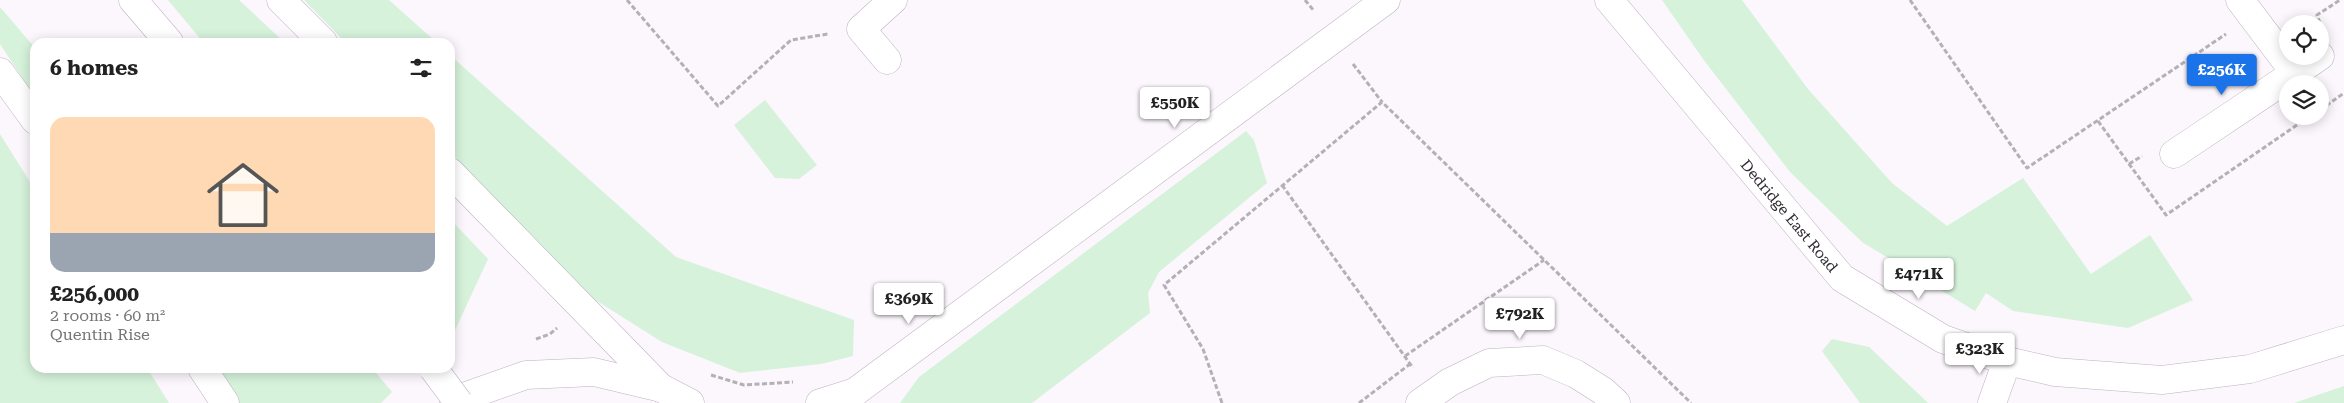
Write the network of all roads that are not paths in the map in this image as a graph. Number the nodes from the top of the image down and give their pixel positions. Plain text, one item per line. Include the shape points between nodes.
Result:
1 (133, 0) edge
2 (281, 0) edge
3 (893, 0) edge
4 (1386, 0) edge
5 (1609, 0) edge
6 (2246, 8) edge
7 (166, 38) edge
8 (319, 38) edge
9 (887, 60) dead end
10 (2306, 65) edge
11 (0, 72) edge
12 (2294, 73) junction
13 (30, 113) edge
14 (2174, 154) dead end
15 (455, 177) edge
16 (2344, 340) edge
17 (2007, 361) junction
18 (205, 373) edge
19 (437, 373) edge
20 (661, 388) junction
21 (850, 398) edge
22 (1426, 398) edge
23 (225, 403) edge
24 (454, 403) edge
25 (459, 403) edge
26 (690, 403) edge
27 (820, 403) edge
28 (1616, 403) edge
29 (1992, 403) edge

1 - 7 street
2 - 8 street
3 - 9 street via 861,29
4 - 21 street
5 - 17 street, Dedridge East Road via 1842,278 1943,339
6 - 12 street
10 - 12 street
11 - 13 street
12 - 14 street
15 - 20 street
16 - 17 street, Dedridge East Road via 2250,369 2162,380 2055,372
17 - 29 street
18 - 23 street
19 - 25 street, bridge
20 - 24 street via 594,372 526,375
20 - 26 street
21 - 27 street
22 - 28 street via 1489,363 1543,360 1576,374

